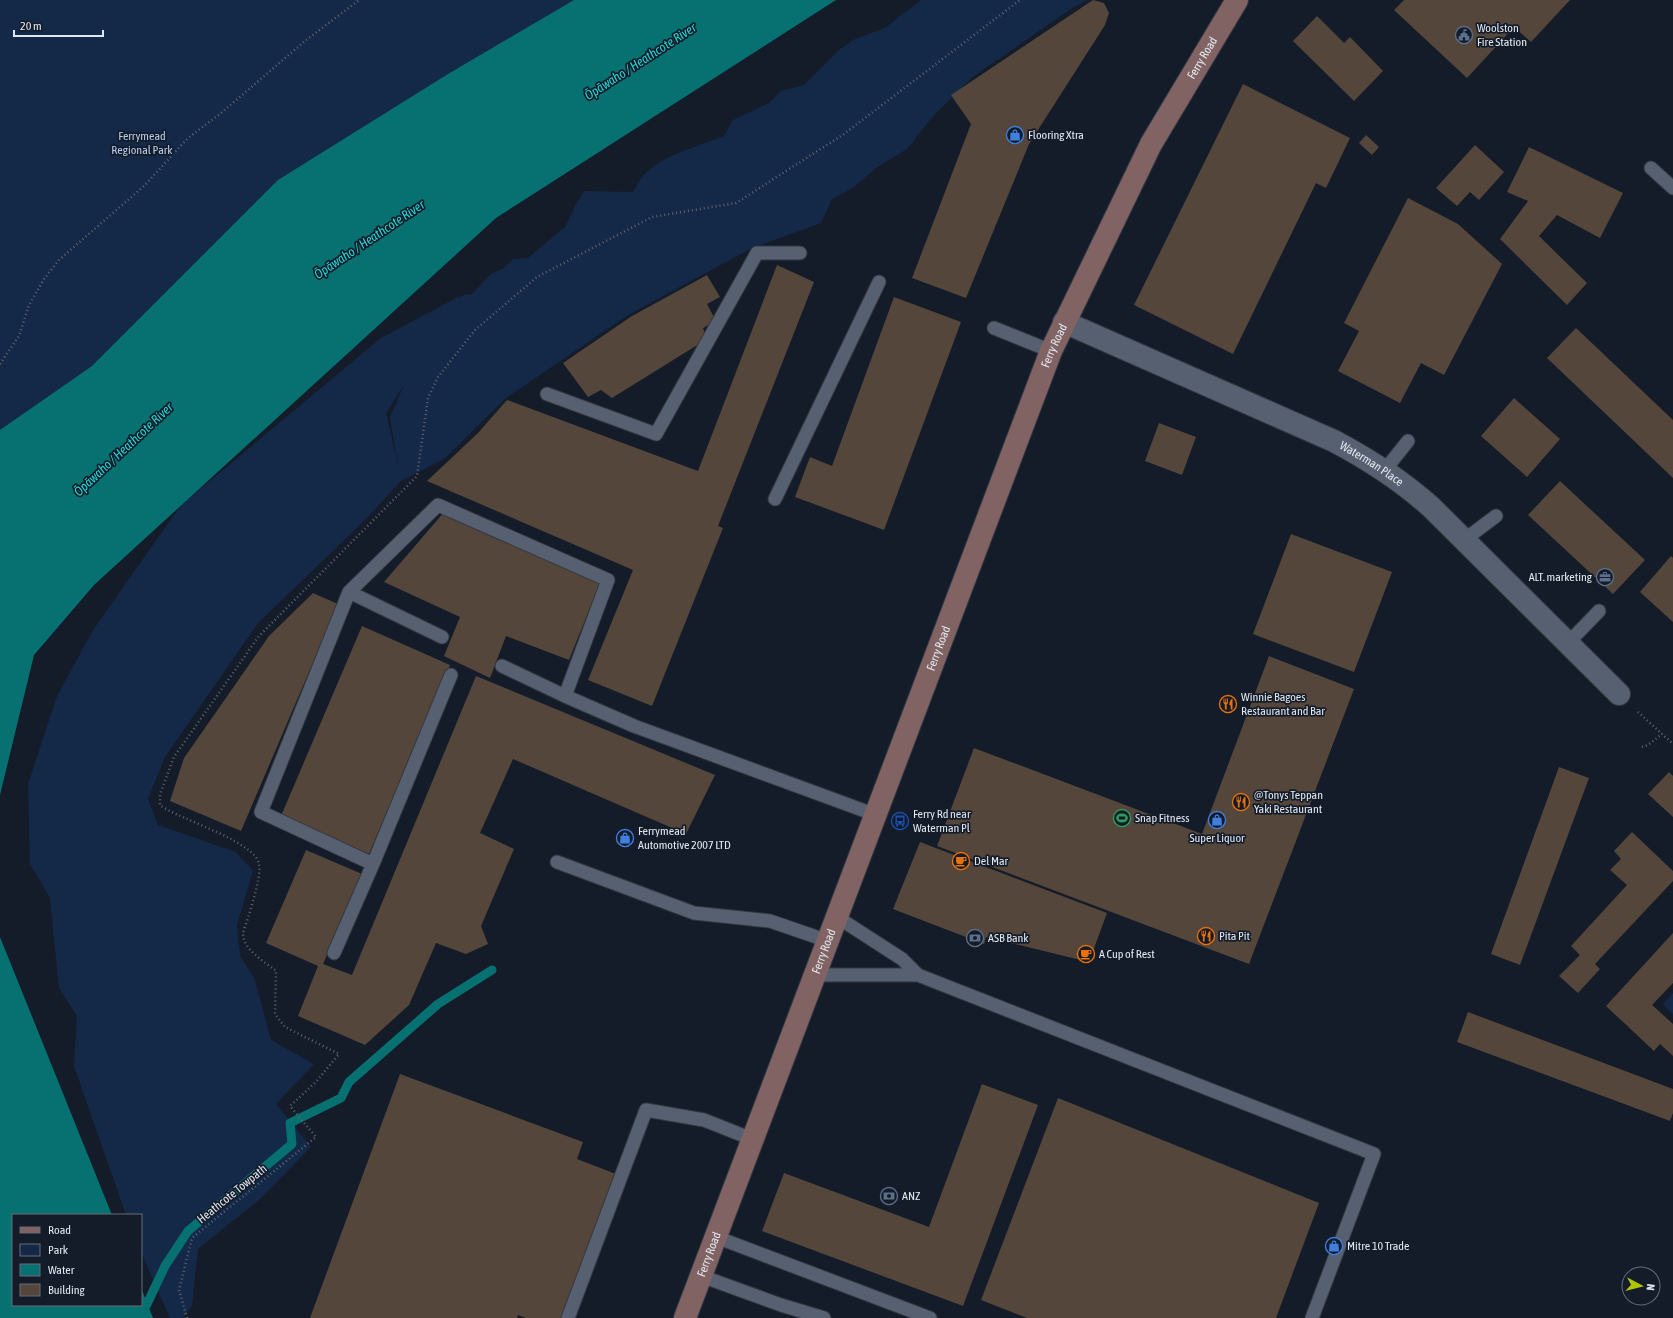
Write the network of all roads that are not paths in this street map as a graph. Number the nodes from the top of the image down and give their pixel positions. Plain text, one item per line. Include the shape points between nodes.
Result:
1 (1237, 0) edge
2 (1651, 168) dead end
3 (1673, 188) edge
4 (800, 253) dead end
5 (879, 282) dead end
6 (1064, 322) junction
7 (994, 328) dead end
8 (1051, 351) junction
9 (547, 394) dead end
10 (1408, 441) dead end
11 (1384, 471) junction
12 (774, 498) dead end
13 (1496, 516) dead end
14 (1464, 540) junction
15 (349, 592) junction
16 (1599, 611) dead end
17 (442, 636) dead end
18 (1569, 642) junction
19 (502, 666) dead end
20 (451, 674) dead end
21 (1620, 694) road end
22 (565, 696) junction
23 (876, 815) junction
24 (557, 862) dead end
25 (373, 864) junction
26 (837, 917) junction
27 (828, 941) junction
28 (334, 953) dead end
29 (815, 975) junction
30 (918, 975) junction
31 (752, 1139) junction
32 (716, 1237) junction
33 (701, 1276) junction
34 (568, 1318) edge
35 (686, 1318) edge
36 (824, 1318) edge
37 (930, 1318) edge
38 (1312, 1318) edge

1 - 6 main road, Ferry Road via 1151,144
2 - 3 lane
4 - 9 lane via 757,253 656,434
5 - 12 lane
6 - 8 main road, Ferry Road
6 - 11 street, Waterman Place via 1305,427 1354,451
7 - 8 lane
8 - 23 main road, Ferry Road
10 - 11 lane
11 - 14 street, Waterman Place via 1418,495
13 - 14 lane
14 - 18 street, Waterman Place
15 - 17 lane
15 - 22 lane via 438,505 608,580
15 - 25 lane via 261,812
16 - 18 lane
18 - 21 street, Waterman Place
19 - 22 lane
20 - 25 lane
22 - 23 lane via 634,726
23 - 26 main road, Ferry Road
24 - 27 lane via 694,913 770,921
25 - 28 lane
26 - 27 main road, Ferry Road
26 - 30 lane via 902,959
27 - 29 main road, Ferry Road
29 - 30 lane
29 - 31 main road, Ferry Road
30 - 38 lane via 1374,1154
31 - 32 main road, Ferry Road
31 - 34 lane via 704,1120 646,1110
32 - 33 main road, Ferry Road
32 - 37 lane
33 - 35 main road, Ferry Road
33 - 36 lane via 781,1306

